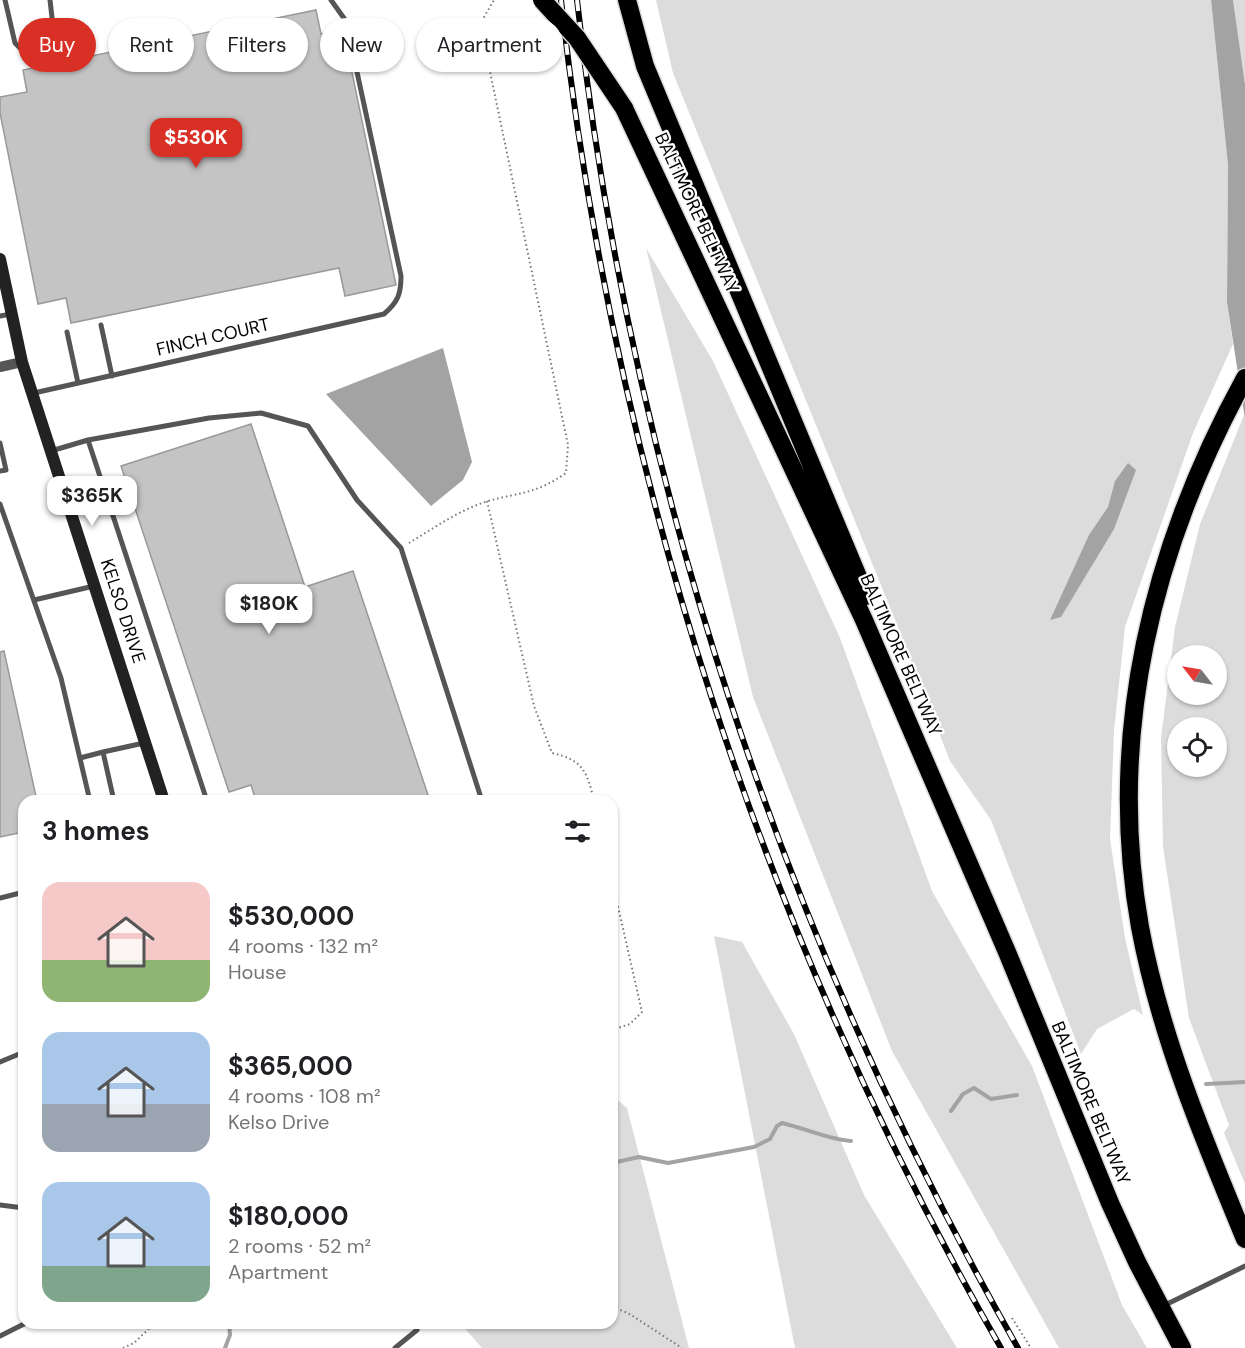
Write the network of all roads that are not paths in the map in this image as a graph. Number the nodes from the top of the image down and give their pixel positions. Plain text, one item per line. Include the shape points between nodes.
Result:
1 (5, 0) edge
2 (50, 0) edge
3 (331, 0) edge
4 (542, 0) edge
5 (627, 0) edge
6 (0, 259) edge
7 (6, 315) edge
8 (101, 325) dead end
9 (67, 332) dead end
10 (22, 362) junction
11 (0, 367) edge
12 (112, 376) junction
13 (1245, 378) edge
14 (78, 383) junction
15 (33, 394) junction
16 (88, 440) junction
17 (0, 443) edge
18 (51, 451) junction
19 (0, 471) edge
20 (0, 504) edge
21 (96, 585) junction
22 (34, 600) junction
23 (146, 743) junction
24 (103, 752) junction
25 (80, 758) junction
26 (89, 795) edge
27 (113, 795) edge
28 (162, 795) edge
29 (205, 795) edge
30 (480, 795) edge
31 (18, 894) edge
32 (0, 898) edge
33 (1007, 952) junction
34 (18, 1054) edge
35 (0, 1062) edge
36 (0, 1205) edge
37 (18, 1207) edge
38 (1245, 1239) edge
39 (1245, 1266) edge
40 (1160, 1307) junction
41 (18, 1327) edge
42 (417, 1330) dead end
43 (0, 1336) edge
44 (395, 1348) edge
45 (1182, 1348) edge

1 - 2 lane via 15,43 23,51 49,46 54,34
3 - 12 lane, FINCH COURT via 346,21 394,241 401,276 397,304 384,314
4 - 33 highway, BALTIMORE BELTWAY, bridge via 578,38 624,108 864,620
5 - 33 highway via 645,66 874,617
6 - 7 street, KELSO DRIVE
7 - 10 street, KELSO DRIVE
8 - 12 lane
9 - 14 lane
10 - 11 street
10 - 15 street, KELSO DRIVE
12 - 14 lane, FINCH COURT
13 - 38 highway via 1208,448 1175,529 1148,623 1134,710 1130,807 1139,916 1155,990 1186,1092
14 - 15 lane, FINCH COURT
15 - 18 street, KELSO DRIVE
16 - 18 lane
16 - 29 lane
16 - 30 lane via 209,418 261,413 308,426 357,500 401,548
17 - 19 lane via 6,470
18 - 21 street, KELSO DRIVE
20 - 22 lane
21 - 22 lane
21 - 23 street, KELSO DRIVE
22 - 25 lane via 61,678
23 - 24 lane
23 - 28 street, KELSO DRIVE
24 - 25 lane
24 - 27 lane
25 - 26 lane
31 - 32 lane
33 - 40 highway, BALTIMORE BELTWAY via 1110,1203
34 - 35 lane
36 - 37 lane
39 - 40 lane
40 - 45 highway, BALTIMORE BELTWAY
41 - 43 lane
42 - 44 lane

